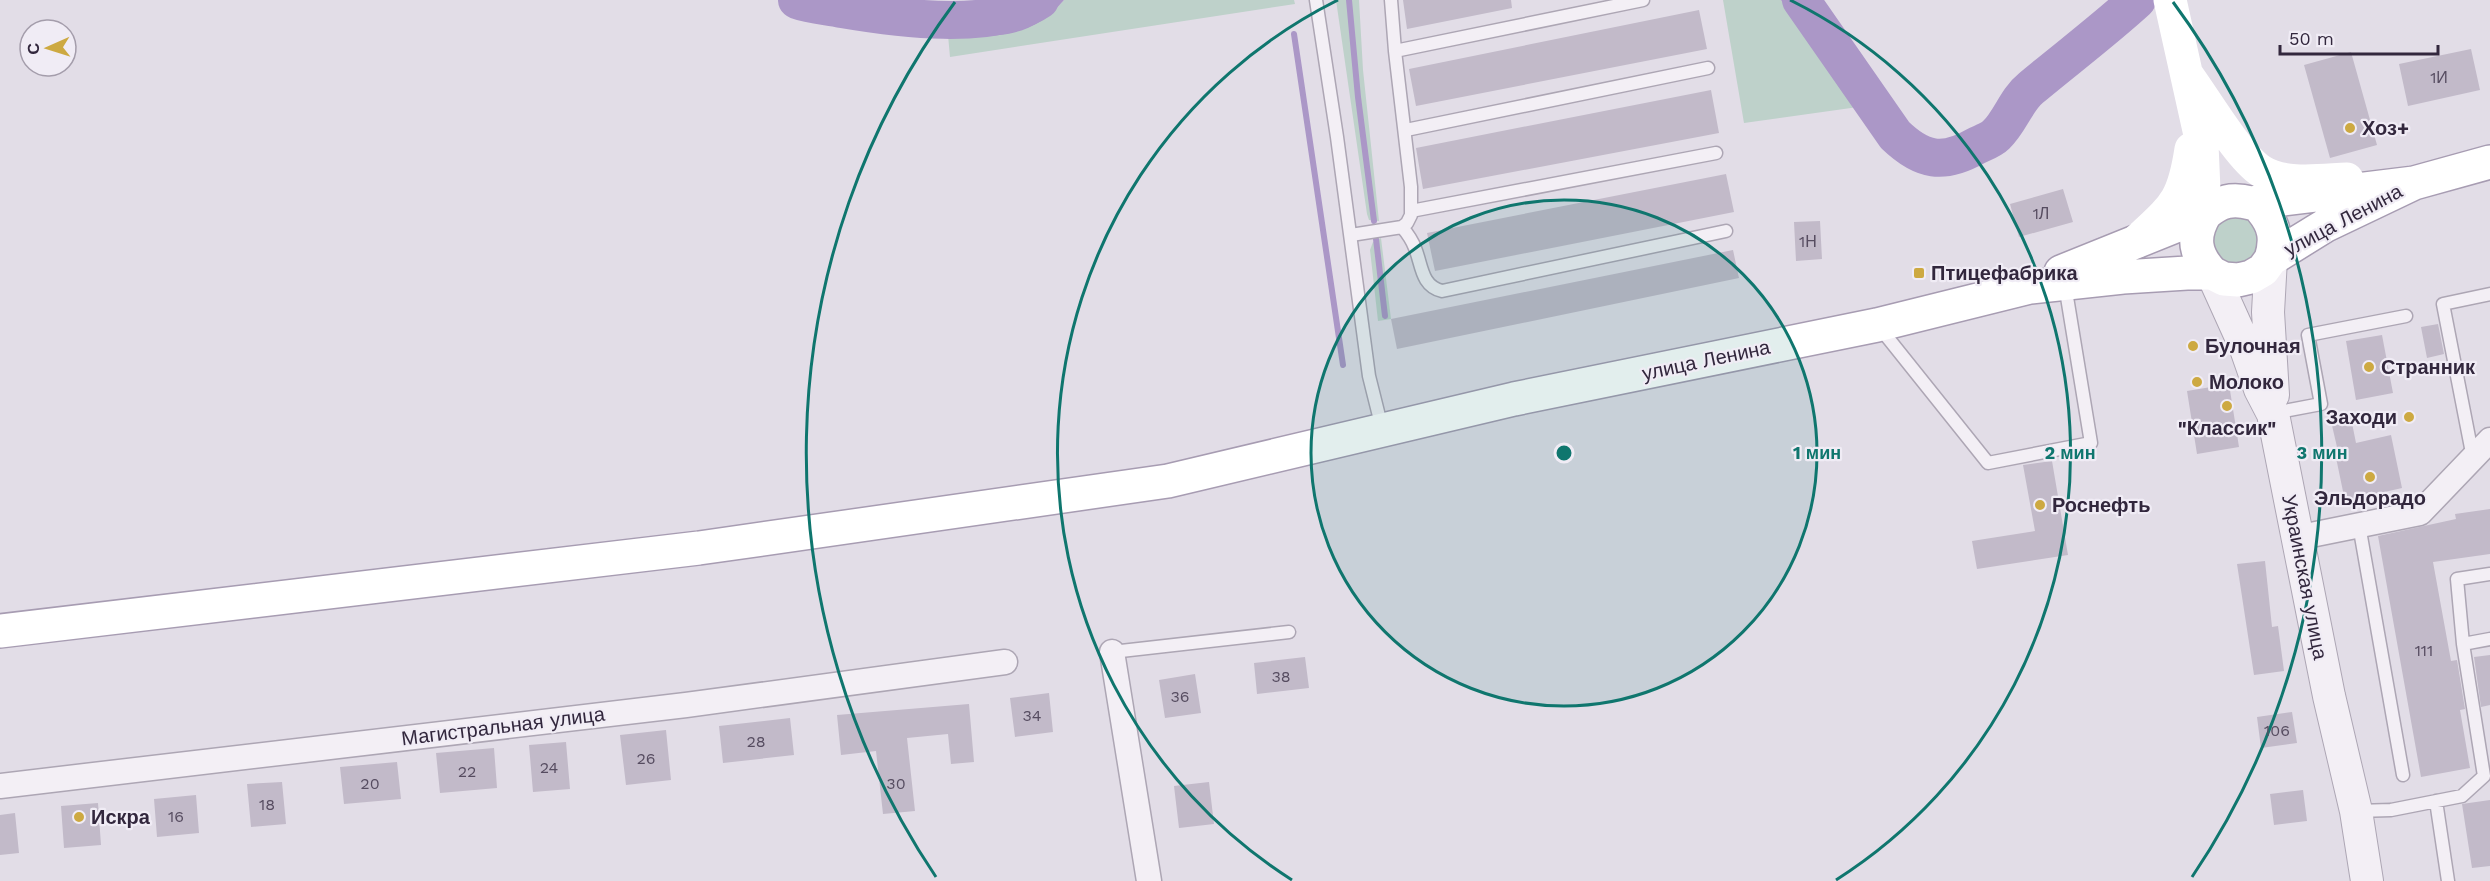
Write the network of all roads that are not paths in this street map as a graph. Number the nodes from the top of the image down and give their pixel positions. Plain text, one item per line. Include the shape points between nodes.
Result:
1 (1316, 0) edge
2 (1391, 0) edge
3 (1643, 0) edge
4 (2170, 0) edge
5 (1395, 51) junction
6 (2186, 65) junction
7 (1708, 68) dead end
8 (1406, 130) junction
9 (1716, 153) dead end
10 (2490, 162) edge
11 (2414, 183) junction
12 (2257, 206) junction
13 (1411, 211) junction
14 (2205, 214) junction
15 (1402, 227) junction
16 (1726, 231) dead end
17 (1351, 235) junction
18 (2135, 242) junction
19 (2271, 259) junction
20 (2212, 273) junction
21 (2064, 282) junction
22 (2030, 287) junction
23 (2490, 294) edge
24 (2406, 316) dead end
25 (1877, 325) junction
26 (2273, 414) junction
27 (1383, 432) junction
28 (2490, 440) edge
29 (2473, 459) junction
30 (2359, 525) junction
31 (2296, 538) junction
32 (2490, 574) edge
33 (0, 631) edge
34 (1289, 632) dead end
35 (2490, 639) edge
36 (2463, 644) junction
37 (1112, 652) joint
38 (1005, 662) dead end
39 (2403, 775) dead end
40 (0, 786) edge
41 (2436, 801) junction
42 (2356, 811) junction
43 (1149, 881) edge
44 (2367, 881) edge
45 (2448, 881) edge

1 - 17 lane
2 - 5 lane
3 - 5 lane
4 - 6 main road, Украинская улица
5 - 8 lane
6 - 11 main road via 2242,151 2261,172 2286,180 2355,178
6 - 12 main road, Украинская улица
6 - 14 main road, Украинская улица via 2202,144
6 - 18 main road via 2191,148 2187,176 2181,195 2170,210
7 - 8 lane
8 - 13 lane
9 - 13 lane
10 - 11 main road, улица Ленина
11 - 12 main road, улица Ленина
11 - 19 main road, улица Ленина via 2326,225
12 - 14 main road, улица Ленина via 2239,200 2226,201
12 - 19 main road, Украинская улица via 2275,232
13 - 15 lane
14 - 18 main road, улица Ленина
14 - 20 main road, Украинская улица via 2198,225 2196,250
15 - 16 lane via 1415,248 1426,281 1433,289 1442,291
15 - 17 lane
17 - 27 lane via 1369,376
18 - 22 main road, улица Ленина
19 - 20 main road, улица Ленина via 2263,270 2245,279 2224,279
19 - 26 street via 2268,312
20 - 21 main road, улица Ленина
20 - 26 street, Украинская улица
21 - 22 main road, улица Ленина
21 - 25 lane via 2091,443 1989,463
22 - 25 main road, улица Ленина
23 - 29 lane via 2444,304
24 - 26 lane via 2308,335 2321,404
25 - 27 main road, улица Ленина via 1514,399
26 - 31 street, Украинская улица
27 - 33 main road, улица Ленина via 1168,481 1039,500 699,548
28 - 29 street
29 - 30 street via 2420,513
30 - 31 street
30 - 39 lane
31 - 42 street, Украинская улица
32 - 36 lane via 2457,579
34 - 37 lane
35 - 36 lane
36 - 41 lane via 2484,776 2462,796
37 - 43 street
38 - 40 street, Магистральная улица via 686,705
41 - 42 lane via 2391,810
41 - 45 lane
42 - 44 street, Украинская улица

